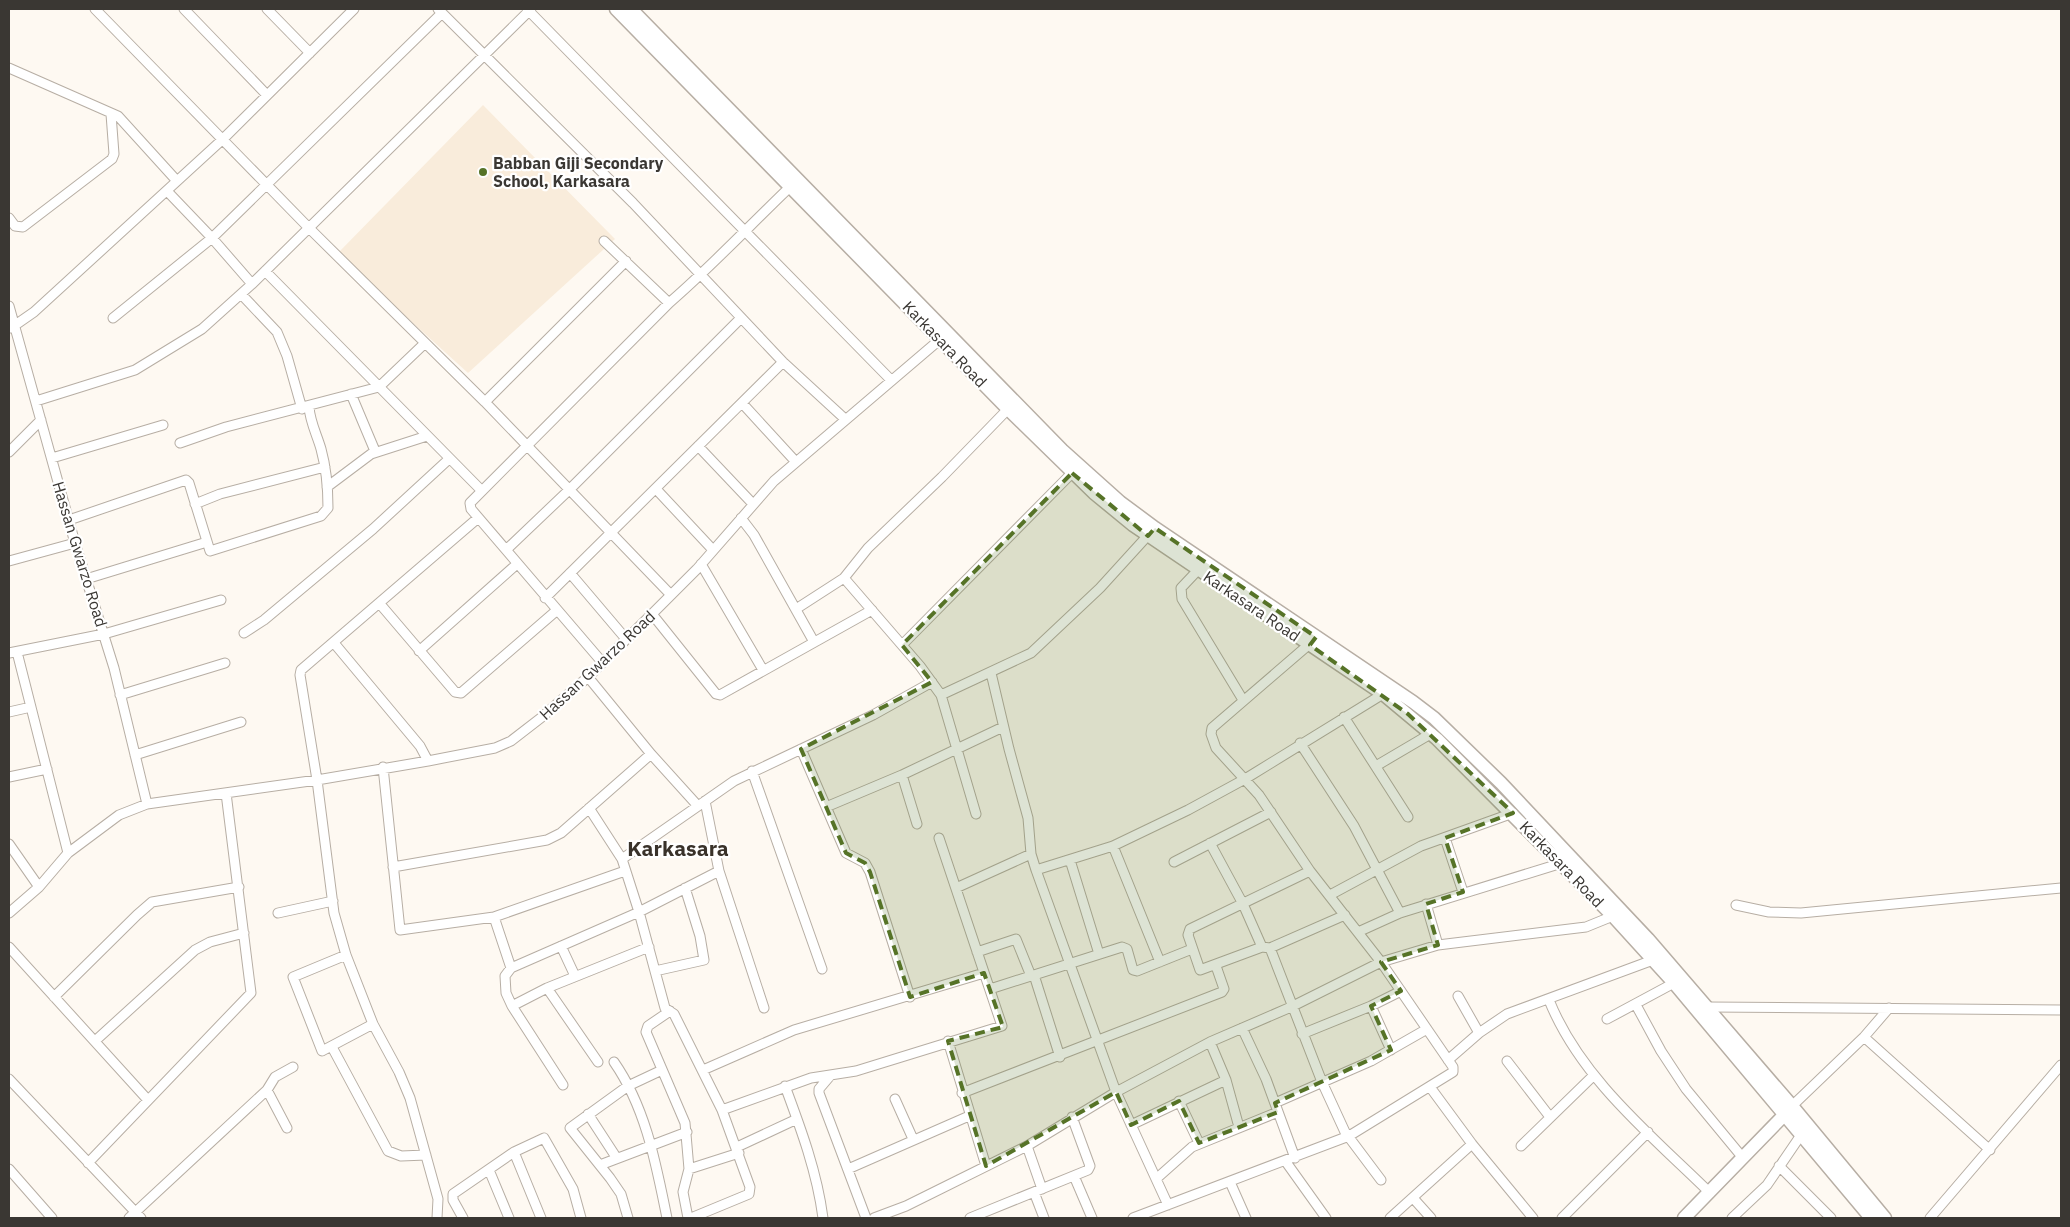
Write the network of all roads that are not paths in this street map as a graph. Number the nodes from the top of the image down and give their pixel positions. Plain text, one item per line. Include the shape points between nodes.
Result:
1 (95, 9) edge
2 (184, 9) edge
3 (267, 9) edge
4 (353, 9) edge
5 (616, 9) edge
6 (631, 9) edge
7 (529, 10) edge
8 (440, 11) edge
9 (310, 53) junction
10 (484, 57) junction
11 (9, 68) edge
12 (267, 95) junction
13 (111, 114) junction
14 (223, 139) junction
15 (177, 181) junction
16 (265, 184) junction
17 (791, 186) junction
18 (167, 191) junction
19 (9, 218) edge
20 (308, 227) junction
21 (744, 230) junction
22 (212, 238) junction
23 (604, 241) dead end
24 (626, 261) junction
25 (265, 271) junction
26 (703, 274) junction
27 (252, 284) junction
28 (241, 294) junction
29 (670, 304) junction
30 (9, 306) edge
31 (113, 318) dead end
32 (741, 318) junction
33 (11, 327) edge
34 (944, 336) junction
35 (424, 344) junction
36 (783, 362) junction
37 (891, 380) junction
38 (379, 388) junction
39 (351, 394) junction
40 (36, 401) junction
41 (485, 402) junction
42 (742, 403) junction
43 (306, 408) junction
44 (1008, 409) junction
45 (844, 419) junction
46 (41, 420) junction
47 (163, 424) dead end
48 (427, 436) junction
49 (180, 443) dead end
50 (526, 446) junction
51 (698, 446) junction
52 (9, 452) edge
53 (375, 452) junction
54 (52, 458) junction
55 (449, 459) junction
56 (796, 462) junction
57 (324, 467) junction
58 (1072, 473) junction
59 (327, 487) junction
60 (656, 489) junction
61 (569, 490) junction
62 (482, 491) junction
63 (195, 504) junction
64 (753, 504) junction
65 (478, 518) junction
66 (741, 518) junction
67 (69, 520) junction
68 (1151, 532) junction
69 (611, 534) junction
70 (207, 542) junction
71 (75, 543) junction
72 (506, 550) junction
73 (713, 550) junction
74 (9, 561) edge
75 (517, 564) junction
76 (701, 564) junction
77 (1198, 570) junction
78 (570, 573) junction
79 (844, 578) junction
80 (86, 579) junction
81 (671, 595) junction
82 (545, 598) junction
83 (221, 600) dead end
84 (380, 604) junction
85 (796, 609) junction
86 (872, 610) junction
87 (556, 611) junction
88 (652, 614) junction
89 (244, 633) dead end
90 (104, 634) junction
91 (626, 639) junction
92 (1313, 641) junction
93 (814, 642) junction
94 (334, 643) junction
95 (902, 645) junction
96 (419, 651) junction
97 (13, 652) edge
98 (1343, 661) junction
99 (602, 662) junction
100 (225, 664) dead end
101 (763, 670) junction
102 (991, 673) junction
103 (588, 677) junction
104 (932, 682) junction
105 (1383, 694) junction
106 (120, 696) junction
107 (941, 696) junction
108 (1243, 700) junction
109 (31, 706) junction
110 (9, 712) edge
111 (1344, 717) junction
112 (241, 722) dead end
113 (1003, 727) junction
114 (1432, 734) junction
115 (1300, 743) junction
116 (957, 748) junction
117 (801, 749) junction
118 (651, 754) junction
119 (135, 755) junction
120 (428, 761) junction
121 (1376, 766) junction
122 (383, 767) junction
123 (47, 769) junction
124 (752, 771) junction
125 (902, 775) junction
126 (9, 778) edge
127 (1246, 779) junction
128 (317, 780) junction
129 (226, 793) junction
130 (147, 804) junction
131 (701, 804) junction
132 (826, 807) junction
133 (589, 808) junction
134 (1271, 812) junction
135 (1513, 813) junction
136 (976, 814) dead end
137 (1408, 817) dead end
138 (917, 824) dead end
139 (939, 838) dead end
140 (1445, 838) junction
141 (9, 844) edge
142 (1210, 844) junction
143 (1113, 846) junction
144 (68, 853) junction
145 (1031, 854) junction
146 (622, 859) junction
147 (1070, 860) junction
148 (1174, 862) dead end
149 (1562, 863) junction
150 (393, 867) junction
151 (1377, 868) junction
152 (1036, 870) junction
153 (625, 871) junction
154 (719, 871) junction
155 (1310, 871) junction
156 (39, 887) junction
157 (239, 887) junction
158 (686, 888) junction
159 (956, 888) junction
160 (2061, 888) edge
161 (1463, 892) junction
162 (1330, 895) junction
163 (333, 901) junction
164 (1243, 904) junction
165 (1426, 904) junction
166 (1736, 905) dead end
167 (639, 912) junction
168 (9, 913) edge
169 (278, 913) dead end
170 (1400, 913) junction
171 (1345, 915) junction
172 (1613, 916) junction
173 (494, 918) junction
174 (1358, 932) junction
175 (244, 933) junction
176 (1438, 945) junction
177 (561, 946) junction
178 (9, 947) edge
179 (649, 947) junction
180 (1266, 948) junction
181 (1192, 949) junction
182 (977, 952) junction
183 (1100, 954) junction
184 (346, 955) junction
185 (1653, 960) junction
186 (1160, 962) junction
187 (1381, 962) junction
188 (1070, 964) junction
189 (1216, 966) junction
190 (510, 968) junction
191 (822, 969) dead end
192 (655, 971) junction
193 (984, 973) junction
194 (575, 976) junction
195 (1032, 976) junction
196 (1674, 982) junction
197 (547, 988) junction
198 (990, 989) junction
199 (1401, 991) junction
200 (1458, 996) dead end
201 (54, 997) junction
202 (910, 997) junction
203 (1549, 1000) junction
204 (1636, 1005) junction
205 (512, 1006) junction
206 (1371, 1006) junction
207 (1291, 1007) junction
208 (1708, 1007) junction
209 (764, 1008) dead end
210 (1889, 1008) junction
211 (668, 1010) junction
212 (2061, 1010) edge
213 (1606, 1019) dead end
214 (373, 1024) junction
215 (1242, 1028) junction
216 (1427, 1029) junction
217 (1479, 1033) junction
218 (1302, 1034) junction
219 (1864, 1037) junction
220 (95, 1041) junction
221 (948, 1041) junction
222 (1099, 1041) junction
223 (1210, 1042) junction
224 (332, 1047) junction
225 (1391, 1050) junction
226 (1060, 1057) junction
227 (1448, 1060) junction
228 (1507, 1061) dead end
229 (598, 1062) dead end
230 (614, 1062) dead end
231 (2061, 1065) edge
232 (293, 1067) dead end
233 (662, 1070) junction
234 (703, 1070) junction
235 (1594, 1075) junction
236 (830, 1076) junction
237 (9, 1079) edge
238 (1226, 1080) junction
239 (1322, 1082) junction
240 (563, 1085) dead end
241 (628, 1086) junction
242 (784, 1086) junction
243 (1430, 1087) junction
244 (267, 1090) junction
245 (1116, 1092) junction
246 (962, 1093) junction
247 (895, 1099) dead end
248 (146, 1100) junction
249 (1179, 1101) junction
250 (1277, 1108) junction
251 (722, 1110) junction
252 (1788, 1110) junction
253 (588, 1114) junction
254 (969, 1116) junction
255 (1072, 1117) junction
256 (1550, 1118) junction
257 (797, 1119) junction
258 (1131, 1125) junction
259 (1239, 1127) junction
260 (287, 1128) dead end
261 (687, 1132) junction
262 (1648, 1132) junction
263 (1801, 1135) junction
264 (1349, 1136) junction
265 (913, 1140) junction
266 (652, 1143) junction
267 (1199, 1143) junction
268 (1472, 1144) junction
269 (1027, 1146) junction
270 (1521, 1146) dead end
271 (738, 1150) junction
272 (1990, 1150) junction
273 (514, 1152) junction
274 (426, 1155) junction
275 (616, 1157) junction
276 (1295, 1158) junction
277 (1743, 1158) junction
278 (1286, 1162) junction
279 (88, 1163) junction
280 (600, 1165) junction
281 (986, 1166) junction
282 (1779, 1166) junction
283 (9, 1169) edge
284 (689, 1169) junction
285 (848, 1169) junction
286 (489, 1170) junction
287 (1074, 1176) junction
288 (1156, 1179) junction
289 (1381, 1180) dead end
290 (1230, 1182) junction
291 (1038, 1190) junction
292 (1710, 1193) junction
293 (1413, 1198) junction
294 (1168, 1205) junction
295 (991, 1209) junction
296 (1158, 1214) edge
297 (135, 1216) edge
298 (52, 1218) edge
299 (437, 1218) edge
300 (463, 1218) edge
301 (509, 1218) edge
302 (541, 1218) edge
303 (582, 1218) edge
304 (628, 1218) edge
305 (667, 1218) edge
306 (689, 1218) edge
307 (823, 1218) edge
308 (866, 1218) edge
309 (874, 1218) edge
310 (970, 1218) edge
311 (995, 1218) edge
312 (1044, 1218) edge
313 (1092, 1218) edge
314 (1134, 1218) edge
315 (1246, 1218) edge
316 (1326, 1218) edge
317 (1390, 1218) edge
318 (1431, 1218) edge
319 (1533, 1218) edge
320 (1562, 1218) edge
321 (1684, 1218) edge
322 (1732, 1218) edge
323 (1831, 1218) edge
324 (1871, 1218) edge
325 (1884, 1218) edge
326 (1930, 1218) edge

1 - 14 street
2 - 12 street
3 - 9 street
4 - 9 street
5 - 17 main road, Karkasara Road
6 - 34 main road, Karkasara Road
7 - 10 street
7 - 21 street
8 - 10 street
8 - 16 street
9 - 12 street
10 - 20 street
10 - 26 street
11 - 13 street
12 - 14 street
13 - 15 street via 118,116
13 - 19 street via 112,159 22,227 15,226
14 - 15 street
14 - 16 street
15 - 18 street
16 - 20 street
16 - 22 street
17 - 21 street
17 - 34 main road, Karkasara Road
18 - 22 street
18 - 33 street via 34,312
20 - 25 street
20 - 35 street
21 - 26 street
21 - 37 street
22 - 27 street
22 - 31 street
23 - 24 street
24 - 29 street
24 - 41 street
25 - 27 street
25 - 38 street
26 - 29 street
26 - 32 street
27 - 28 street
28 - 40 street via 202,329 145,365
28 - 43 street via 277,332
29 - 50 street
30 - 33 street, Hassan Gwarzo Road
32 - 36 street
32 - 61 street
33 - 40 street, Hassan Gwarzo Road
34 - 37 street, Hassan Gwarzo Road
34 - 44 main road, Karkasara Road
34 - 68 main road, Karkasara Road
35 - 38 street
35 - 41 street
36 - 42 street
36 - 45 street
37 - 45 street, Hassan Gwarzo Road
38 - 39 street
38 - 48 street
39 - 43 street
39 - 53 street
40 - 46 street, Hassan Gwarzo Road
41 - 50 street
42 - 51 street
42 - 56 street
43 - 49 street
43 - 57 street
44 - 58 main road, Karkasara Road
44 - 79 street via 868,548
45 - 56 street, Hassan Gwarzo Road
46 - 52 street
46 - 54 street, Hassan Gwarzo Road
47 - 54 street
48 - 53 street
48 - 55 street
50 - 61 street
50 - 62 street
51 - 60 street
51 - 64 street
53 - 59 street
54 - 67 street, Hassan Gwarzo Road
55 - 62 street
55 - 89 street via 373,529
56 - 64 street, Hassan Gwarzo Road
57 - 59 street
57 - 63 street via 220,494
58 - 68 main road, Karkasara Road
58 - 95 street
59 - 70 street via 328,508 321,516 213,550 209,549
60 - 69 street
60 - 73 street
61 - 69 street
61 - 72 street
62 - 65 street via 470,503
63 - 67 street via 186,480
63 - 70 street
64 - 66 street, Hassan Gwarzo Road
65 - 72 street
65 - 84 street
66 - 73 street, Hassan Gwarzo Road
66 - 85 street
67 - 71 street, Hassan Gwarzo Road
68 - 77 main road, Karkasara Road
68 - 92 main road, Karkasara Road
68 - 102 street via 1100,588 1031,653
69 - 78 street
69 - 81 street
70 - 80 street
71 - 74 street
71 - 80 street, Hassan Gwarzo Road
72 - 75 street
73 - 76 street, Hassan Gwarzo Road
75 - 82 street
75 - 96 street
76 - 81 street, Hassan Gwarzo Road
76 - 101 street
77 - 92 main road, Karkasara Road
77 - 108 street via 1181,588 1182,599
78 - 82 street
78 - 91 street
79 - 85 street
79 - 86 street
80 - 90 street, Hassan Gwarzo Road
81 - 88 street, Hassan Gwarzo Road
82 - 87 street
83 - 90 street
84 - 94 street
84 - 96 street
85 - 93 street
86 - 93 street
86 - 95 street
87 - 96 street via 461,693 455,692
87 - 99 street
88 - 91 street, Hassan Gwarzo Road
88 - 101 street via 716,694 720,695
90 - 97 street
90 - 106 street, Hassan Gwarzo Road
91 - 99 street, Hassan Gwarzo Road
92 - 98 main road, Karkasara Road
92 - 108 street
93 - 101 street
94 - 120 street via 420,746
94 - 128 street via 301,670 300,675
95 - 104 street
97 - 109 street
98 - 105 main road, Karkasara Road
98 - 208 main road, Karkasara Road via 1414,702 1475,758 1648,939
99 - 103 street, Hassan Gwarzo Road
100 - 106 street
102 - 107 street
102 - 113 street
103 - 118 street
103 - 120 street, Hassan Gwarzo Road via 511,741 495,748
104 - 107 street
104 - 117 street via 873,715
105 - 111 street
105 - 114 main road, Karkasara Road
106 - 119 street, Hassan Gwarzo Road
107 - 116 street
108 - 127 street via 1212,728 1211,734 1216,748
109 - 110 street
109 - 123 street
111 - 115 street
111 - 121 street
112 - 119 street
113 - 116 street
113 - 145 street via 1028,818
114 - 121 street
114 - 135 main road, Karkasara Road
115 - 127 street
115 - 151 street
116 - 125 street
116 - 136 street
117 - 124 street
117 - 132 street
118 - 131 street
118 - 133 street
119 - 130 street, Hassan Gwarzo Road
120 - 122 street, Hassan Gwarzo Road
121 - 137 street
122 - 128 street, Hassan Gwarzo Road
122 - 150 street
123 - 126 street
123 - 144 street
124 - 131 street
124 - 191 street
125 - 132 street
125 - 138 street
127 - 134 street
127 - 143 street
128 - 129 street, Hassan Gwarzo Road
128 - 163 street
129 - 130 street, Hassan Gwarzo Road
129 - 157 street
130 - 144 street, Hassan Gwarzo Road via 119,815
131 - 146 street
131 - 154 street
132 - 202 street via 846,853 865,864 870,872
133 - 146 street
133 - 150 street via 548,840
134 - 142 street
134 - 155 street
135 - 140 street
135 - 149 main road, Karkasara Road
139 - 159 street
140 - 151 street via 1420,846
140 - 161 street
141 - 156 street
142 - 148 street
142 - 164 street
143 - 147 street
143 - 186 street
144 - 156 street, Hassan Gwarzo Road
145 - 152 street
145 - 159 street
146 - 153 street
147 - 152 street
147 - 183 street
149 - 161 street
149 - 172 main road, Karkasara Road
150 - 173 street via 400,930
151 - 162 street
151 - 170 street
152 - 188 street
153 - 167 street
153 - 173 street
154 - 158 street
154 - 209 street
155 - 162 street
155 - 164 street
156 - 168 street, Hassan Gwarzo Road
157 - 175 street
157 - 201 street via 152,902
158 - 167 street
158 - 192 street via 704,960
159 - 182 street
160 - 166 street via 1801,914
161 - 165 street
162 - 171 street
163 - 169 street
163 - 184 street
164 - 180 street
164 - 181 street via 1190,929 1188,935
165 - 170 street
165 - 176 street
167 - 177 street
167 - 179 street
170 - 174 street
171 - 174 street
171 - 180 street
172 - 176 street via 1586,927
172 - 185 main road, Karkasara Road
173 - 190 street
174 - 187 street
175 - 220 street via 210,942 195,950
175 - 248 street via 251,993
176 - 187 street
177 - 190 street
177 - 194 street
178 - 201 street
179 - 192 street
179 - 194 street
180 - 189 street
180 - 207 street
181 - 186 street
181 - 189 street via 1200,970
182 - 193 street
182 - 195 street via 1016,939
183 - 186 street via 1125,948 1134,971
183 - 188 street
184 - 214 street
184 - 224 street via 293,978 322,1051
185 - 196 main road, Karkasara Road
185 - 203 street
187 - 199 street
187 - 207 street
188 - 195 street
188 - 222 street
189 - 222 street via 1224,989 1222,992
190 - 205 street via 504,984
192 - 211 street
193 - 198 street
193 - 202 street
194 - 197 street
195 - 198 street
195 - 226 street
196 - 204 street
196 - 252 main road, Karkasara Road
197 - 205 street
197 - 229 street
198 - 221 street via 1002,1026
199 - 206 street
199 - 216 street
200 - 217 street
201 - 220 street
202 - 234 street via 794,1030
203 - 217 street via 1507,1014
203 - 235 street
204 - 213 street
204 - 277 street via 1686,1089
205 - 240 street
206 - 218 street
206 - 225 street
207 - 215 street
207 - 218 street
208 - 210 street
208 - 252 main road, Karkasara Road
210 - 212 street
210 - 219 street
211 - 233 street via 646,1029
211 - 234 street via 674,1014
214 - 224 street
214 - 274 street via 403,1081
215 - 223 street
215 - 250 street
216 - 225 street
216 - 227 street
217 - 227 street
218 - 239 street
219 - 252 street
219 - 272 street
220 - 248 street
221 - 236 street via 856,1071
221 - 246 street
222 - 226 street
222 - 245 street
223 - 238 street
223 - 245 street
224 - 274 street via 388,1151 401,1156
225 - 239 street
226 - 246 street
227 - 243 street via 1453,1072
228 - 256 street
230 - 241 street
231 - 272 street
232 - 244 street via 275,1076
233 - 241 street
233 - 261 street
234 - 251 street
235 - 256 street
235 - 262 street
236 - 242 street
236 - 285 street via 819,1089 819,1094
237 - 279 street
238 - 249 street
238 - 259 street
239 - 250 street
239 - 264 street
241 - 253 street
241 - 266 street
242 - 251 street
242 - 257 street
243 - 264 street
243 - 268 street
244 - 260 street
244 - 297 street
245 - 255 street
245 - 258 street
246 - 254 street
247 - 265 street
248 - 279 street
249 - 258 street
249 - 267 street
250 - 259 street
250 - 276 street
251 - 271 street
252 - 263 main road, Karkasara Road
252 - 277 main road
252 - 325 main road, Karkasara Road
253 - 275 street
253 - 280 street via 570,1128
254 - 265 street
254 - 281 street
255 - 269 street
255 - 287 street via 1090,1166
256 - 270 street
257 - 271 street
257 - 307 street via 818,1188
258 - 288 street
259 - 267 street
261 - 266 street
261 - 284 street
262 - 292 street
262 - 320 street
263 - 282 street
263 - 324 main road, Karkasara Road
264 - 276 street
264 - 289 street
265 - 285 street
266 - 275 street
266 - 305 street
267 - 288 street via 1185,1151
268 - 293 street
268 - 319 street
269 - 281 street
269 - 291 street
271 - 284 street
271 - 306 street via 750,1187 749,1194
272 - 326 street
273 - 286 street
273 - 302 street
273 - 303 street via 541,1139 547,1140 573,1189
274 - 299 street via 438,1199
275 - 280 street
276 - 278 street
277 - 292 main road
278 - 290 street
278 - 316 street
279 - 297 street
280 - 304 street via 621,1194
281 - 309 street via 906,1206
282 - 322 street via 1760,1193
282 - 323 street
283 - 298 street
284 - 306 street via 683,1192
285 - 308 street
286 - 300 street via 453,1194
286 - 301 street
287 - 291 street
287 - 313 street
288 - 294 street
290 - 294 street
290 - 315 street
291 - 295 street
291 - 312 street
292 - 321 main road
293 - 317 street
293 - 318 street
294 - 296 street
295 - 310 street
295 - 311 street
296 - 314 street

